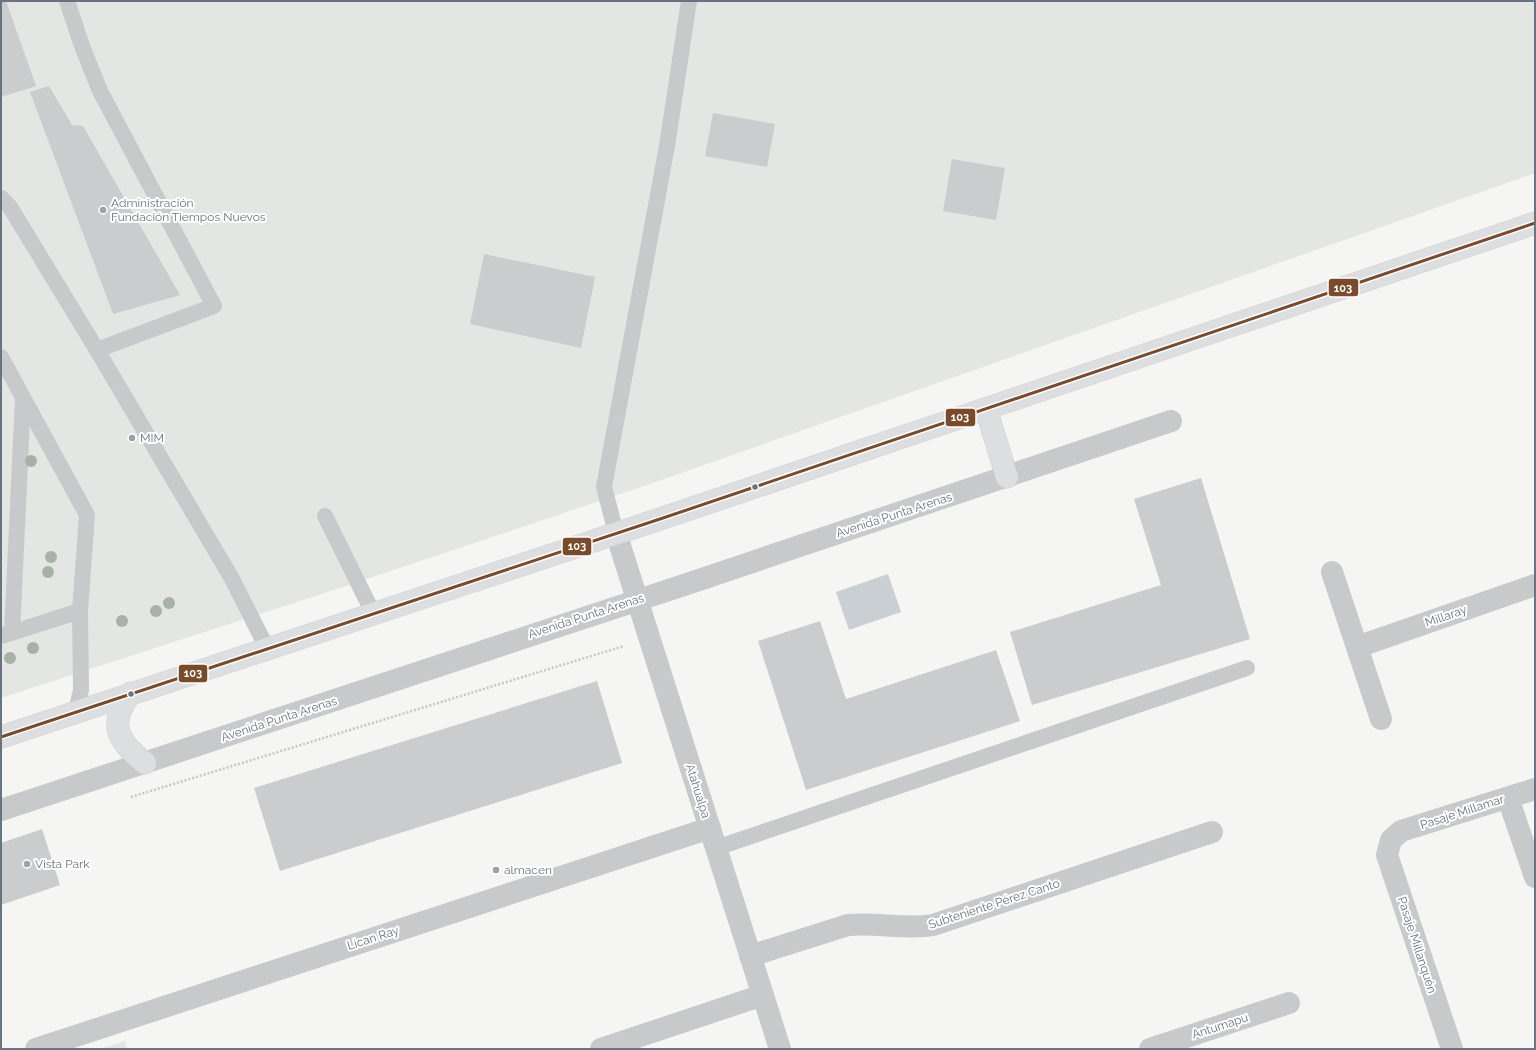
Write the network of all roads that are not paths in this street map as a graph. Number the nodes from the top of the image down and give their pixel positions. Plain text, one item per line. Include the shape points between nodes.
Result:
1 (68, 1) edge
2 (689, 1) edge
3 (1, 198) edge
4 (1535, 223) edge
5 (97, 350) junction
6 (1, 357) edge
7 (23, 398) junction
8 (986, 409) junction
9 (1171, 421) dead end
10 (1007, 477) junction
11 (325, 516) dead end
12 (616, 533) junction
13 (1332, 572) dead end
14 (1535, 585) edge
15 (636, 600) junction
16 (80, 610) junction
17 (374, 613) junction
18 (6, 635) edge
19 (1357, 647) junction
20 (267, 648) junction
21 (1247, 668) dead end
22 (131, 693) junction
23 (76, 711) junction
24 (1382, 719) dead end
25 (1, 737) edge
26 (145, 763) junction
27 (1535, 789) edge
28 (1508, 798) junction
29 (1, 810) edge
30 (710, 828) junction
31 (1212, 832) dead end
32 (1391, 840) joint
33 (716, 848) junction
34 (1535, 877) edge
35 (750, 956) junction
36 (763, 995) junction
37 (1289, 1003) dead end
38 (36, 1049) edge
39 (601, 1049) edge
40 (780, 1049) edge
41 (1150, 1049) edge
42 (1452, 1049) edge

1 - 5 lane via 100,91 214,306
2 - 12 lane via 667,146 604,487
3 - 5 lane via 10,207
4 - 8 main road
5 - 20 lane via 231,577
6 - 7 lane
7 - 16 lane via 87,515
7 - 18 lane
8 - 10 main road
8 - 12 main road
9 - 10 street, Avenida Punta Arenas
10 - 15 street, Avenida Punta Arenas
11 - 17 lane
12 - 15 street, Atahualpa
12 - 17 main road
13 - 19 street
14 - 19 street, Millaray
15 - 26 street, Avenida Punta Arenas
15 - 30 street, Atahualpa
16 - 18 lane
16 - 23 lane via 81,690
17 - 20 main road
19 - 24 street
20 - 22 main road
21 - 33 lane
22 - 23 main road
22 - 26 main road via 120,713 120,736 129,751
23 - 25 main road
26 - 29 street, Avenida Punta Arenas
27 - 28 street, Pasaje Millamar
28 - 32 street, Pasaje Millamar via 1401,832
28 - 34 street
30 - 33 street, Atahualpa
30 - 38 street, Lican Ray
31 - 35 street, Subteniente Pérez Canto via 933,925 902,928 848,925
32 - 42 street, Pasaje Millanquén via 1387,855
33 - 35 street, Atahualpa
35 - 36 street, Atahualpa
36 - 39 street
36 - 40 street, Atahualpa
37 - 41 street, Antumapu

